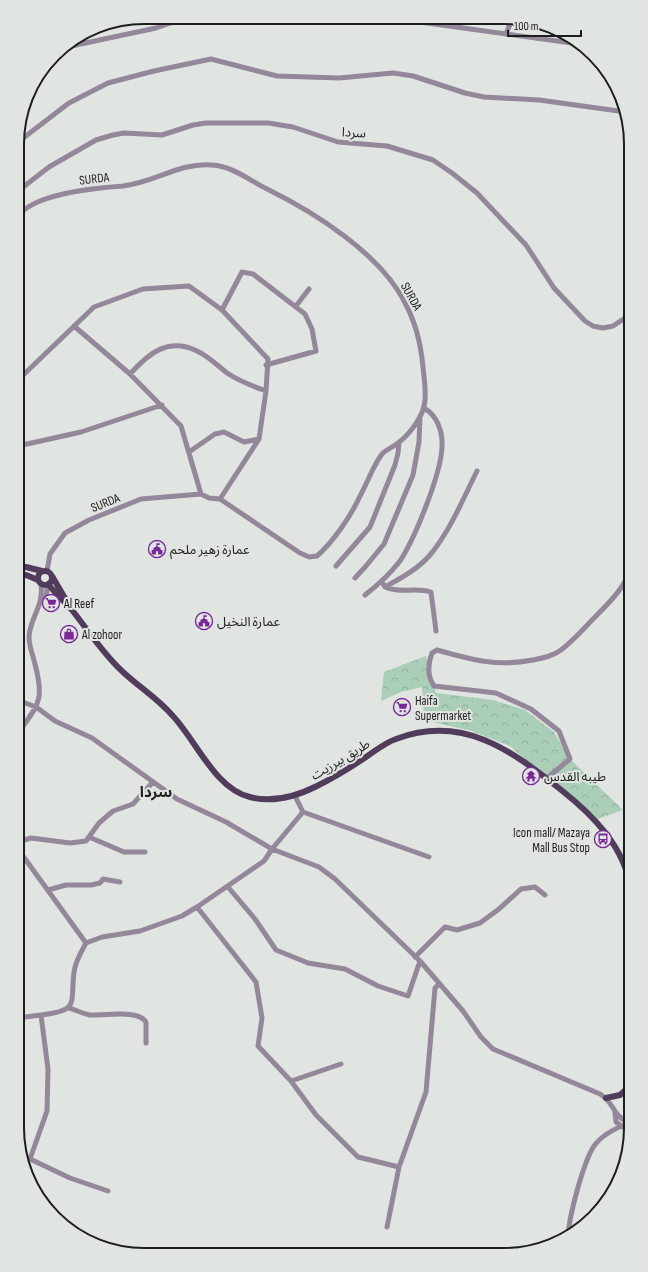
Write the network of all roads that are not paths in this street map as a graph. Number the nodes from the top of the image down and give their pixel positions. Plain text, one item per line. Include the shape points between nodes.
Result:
1 (168, 24) edge
2 (434, 24) edge
3 (510, 24) edge
4 (506, 34) junction
5 (568, 43) edge
6 (76, 45) edge
7 (620, 111) edge
8 (24, 137) edge
9 (24, 186) edge
10 (24, 210) edge
11 (309, 289) dead end
12 (296, 306) junction
13 (222, 310) junction
14 (624, 319) edge
15 (74, 326) junction
16 (266, 365) junction
17 (24, 374) edge
18 (130, 374) junction
19 (266, 391) junction
20 (162, 405) junction
21 (424, 408) junction
22 (420, 415) junction
23 (259, 439) junction
24 (399, 442) junction
25 (24, 445) edge
26 (189, 452) junction
27 (477, 471) dead end
28 (201, 494) junction
29 (220, 499) junction
30 (336, 566) dead end
31 (24, 567) edge
32 (47, 572) junction
33 (24, 575) edge
34 (355, 578) dead end
35 (39, 582) junction
36 (382, 582) junction
37 (624, 582) edge
38 (48, 584) junction
39 (385, 587) junction
40 (366, 595) dead end
41 (59, 597) junction
42 (44, 598) junction
43 (71, 609) junction
44 (436, 630) dead end
45 (24, 702) edge
46 (36, 707) junction
47 (24, 724) edge
48 (547, 778) junction
49 (153, 782) junction
50 (295, 796) junction
51 (303, 812) junction
52 (89, 837) junction
53 (24, 840) edge
54 (272, 848) junction
55 (145, 852) dead end
56 (24, 857) edge
57 (429, 857) dead end
58 (624, 860) edge
59 (120, 882) dead end
60 (228, 887) junction
61 (48, 890) junction
62 (544, 895) dead end
63 (197, 907) junction
64 (86, 943) junction
65 (415, 957) junction
66 (420, 961) junction
67 (439, 984) junction
68 (69, 1008) junction
69 (41, 1015) junction
70 (24, 1017) edge
71 (146, 1043) dead end
72 (341, 1064) dead end
73 (291, 1081) junction
74 (624, 1091) edge
75 (606, 1098) junction
76 (615, 1110) junction
77 (624, 1120) edge
78 (622, 1126) joint
79 (30, 1160) joint
80 (399, 1167) junction
81 (108, 1191) dead end
82 (387, 1227) dead end
83 (569, 1229) edge

1 - 6 street
2 - 4 street
3 - 4 street
4 - 5 street
7 - 8 street via 539,100 465,94 413,76 393,73 339,78 277,76 210,59 108,83 69,103
9 - 14 street, سردا via 49,167 96,140 124,133 162,135 206,123 268,123 293,127 338,142 388,146 433,160 477,193 526,245 554,288 585,321 603,328 614,326
10 - 21 street, SURDA via 28,206 73,191 143,183 182,167 214,165 228,168 321,219 377,265 395,287 405,302 421,348 425,382
11 - 12 street
12 - 13 street via 254,274 242,272
12 - 16 street via 305,314 312,329 316,351
13 - 15 street via 189,286 143,289 94,307
13 - 16 street via 268,359
15 - 17 street
15 - 18 street
16 - 19 street
18 - 19 street via 144,358 174,344 196,350 243,383
18 - 20 street
19 - 23 street
20 - 25 street via 81,432
20 - 26 street via 181,426
21 - 22 street, SURDA
21 - 36 street via 438,424 441,434 442,446 438,469 410,544
22 - 24 street, SURDA via 414,426
22 - 34 street via 413,476 384,544
23 - 26 street via 244,442 224,432 215,434
23 - 29 street
24 - 29 street, SURDA via 382,454 359,500 326,548 317,556 309,557 300,553
24 - 30 street via 395,465 370,527
26 - 28 street
27 - 39 street via 455,515 430,555 417,567
28 - 29 street, SURDA
28 - 32 street, SURDA via 141,499 89,520 64,533 50,554
31 - 32 main road
32 - 35 main road via 38,576
32 - 38 main road via 51,581
32 - 43 main road
33 - 35 main road
35 - 38 main road
35 - 42 street
36 - 39 street
36 - 40 street
37 - 48 street via 580,633 554,654 516,664 500,664 476,661 437,650 432,653 429,660 430,679 434,686 496,693 531,709 559,731 570,759
38 - 41 main road
38 - 42 street
39 - 44 street via 392,590 431,592
41 - 42 street
41 - 43 main road
42 - 46 street via 29,638 41,686
43 - 50 main road, طريق بيرزيت via 122,672 172,714 217,775 230,787 248,797 259,799
45 - 46 street
46 - 47 street
46 - 49 street via 54,721 92,738
48 - 50 main road, طريق بيرزيت via 515,754 496,744 474,736 437,730 396,739 330,780
48 - 58 main road, طريق بيرزيت via 592,816
49 - 52 street via 133,804 113,811 98,823
49 - 54 street via 177,799 226,822
50 - 51 street
51 - 54 street
51 - 57 street
52 - 53 street via 86,841 70,843 31,838
52 - 55 street via 124,852
54 - 60 street via 264,861
54 - 65 street via 325,871
56 - 61 street
59 - 61 street via 103,879 100,883 91,885 66,885
60 - 63 street
60 - 66 street via 255,919 276,950 308,963 345,969 378,986 408,996
61 - 64 street
62 - 65 street via 535,887 521,889 480,922 457,930 445,927
63 - 64 street via 182,916 140,931 102,937
63 - 73 street via 256,982 262,1018 258,1046
64 - 68 street via 75,967 73,1002
65 - 66 street
66 - 67 street
67 - 75 street via 493,1049
67 - 80 street via 436,988 426,1092
68 - 69 street via 54,1014
68 - 71 street via 89,1014 140,1016 146,1022
69 - 70 street
69 - 79 street via 48,1069 47,1111
72 - 73 street
73 - 80 street via 316,1116 358,1157
74 - 75 main road via 620,1095
75 - 76 street
76 - 77 street via 618,1117
76 - 78 street via 616,1122
78 - 83 street via 604,1136 592,1151 574,1204
79 - 81 street
80 - 82 street

